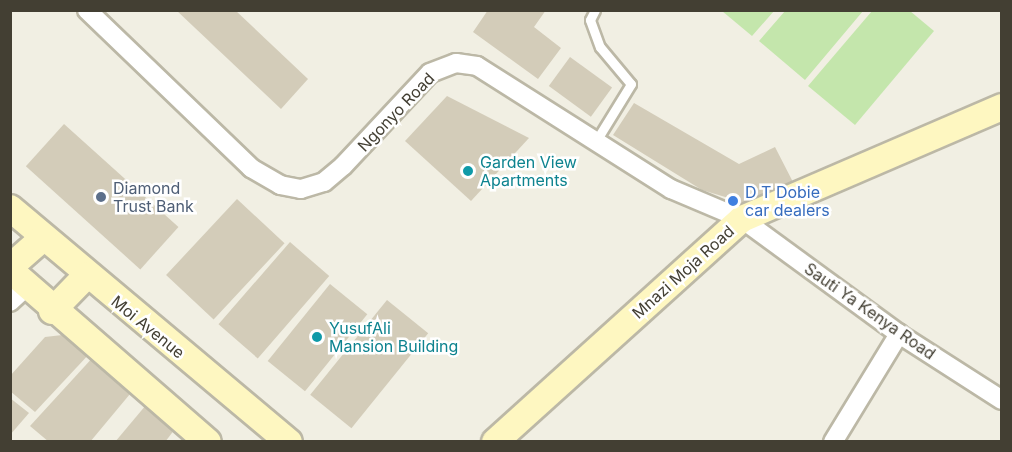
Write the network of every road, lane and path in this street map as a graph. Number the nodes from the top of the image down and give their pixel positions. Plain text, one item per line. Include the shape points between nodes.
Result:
1 (87, 10) edge
2 (594, 10) edge
3 (1002, 107) edge
4 (596, 141) junction
5 (10, 208) edge
6 (742, 219) junction
7 (43, 238) junction
8 (86, 276) junction
9 (15, 281) edge
10 (52, 311) junction
11 (899, 334) junction
12 (1002, 400) edge
13 (208, 441) edge
14 (290, 441) edge
15 (495, 441) edge
16 (833, 441) edge

1 - 4 street, Ngonyo Road via 251,168 280,185 301,189 324,182 429,73 456,63 477,66
2 - 4 lane via 590,20 600,47 631,84
3 - 6 main road, Mnazi Moja Road
4 - 6 street, Ngonyo Road via 671,189
5 - 7 main road, Moi Avenue
6 - 11 street, Sauti Ya Kenya Road
6 - 15 main road, Mnazi Moja Road
7 - 8 main road, Moi Avenue
7 - 9 main road
8 - 10 main road
8 - 14 main road, Moi Avenue
9 - 10 main road
10 - 13 main road
11 - 12 street, Sauti Ya Kenya Road
11 - 16 street

